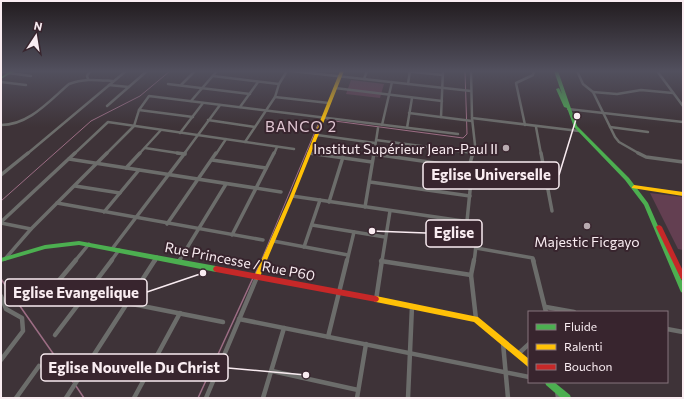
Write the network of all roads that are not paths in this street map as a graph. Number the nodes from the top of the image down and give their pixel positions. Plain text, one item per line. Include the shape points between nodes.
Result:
1 (62, 90) edge
2 (103, 90) edge
3 (126, 90) edge
4 (202, 90) edge
5 (216, 90) edge
6 (253, 90) edge
7 (277, 90) edge
8 (334, 90) edge
9 (348, 90) edge
10 (391, 90) edge
11 (442, 90) edge
12 (458, 90) edge
13 (517, 90) edge
14 (559, 90) edge
15 (562, 90) edge
16 (590, 90) edge
17 (671, 90) edge
18 (471, 91) joint
19 (593, 92) junction
20 (673, 93) junction
21 (250, 94) junction
22 (390, 95) junction
23 (275, 96) junction
24 (412, 98) junction
25 (678, 99) junction
26 (683, 100) edge
27 (191, 101) junction
28 (442, 101) junction
29 (329, 102) junction
30 (203, 103) junction
31 (220, 105) junction
32 (107, 106) dead end
33 (683, 106) edge
34 (240, 107) junction
35 (568, 109) junction
36 (139, 110) junction
37 (266, 111) junction
38 (409, 113) junction
39 (603, 113) junction
40 (193, 117) junction
41 (441, 117) junction
42 (324, 118) junction
43 (208, 120) junction
44 (472, 120) junction
45 (683, 122) edge
46 (1, 125) edge
47 (382, 125) junction
48 (525, 125) junction
49 (134, 126) junction
50 (255, 126) junction
51 (536, 126) junction
52 (610, 127) junction
53 (378, 128) dead end
54 (407, 128) junction
55 (161, 130) junction
56 (579, 131) junction
57 (180, 132) junction
58 (648, 132) dead end
59 (458, 134) dead end
60 (198, 135) junction
61 (317, 135) junction
62 (226, 139) junction
63 (245, 142) junction
64 (375, 142) junction
65 (277, 146) junction
66 (145, 148) junction
67 (294, 149) dead end
68 (310, 153) junction
69 (473, 153) junction
70 (184, 154) junction
71 (373, 154) junction
72 (342, 158) junction
73 (69, 159) junction
74 (212, 160) junction
75 (372, 162) junction
76 (683, 162) edge
77 (96, 164) junction
78 (126, 168) junction
79 (266, 168) junction
80 (471, 168) junction
81 (139, 170) junction
82 (1, 175) edge
83 (169, 175) junction
84 (199, 179) junction
85 (370, 182) junction
86 (226, 184) junction
87 (75, 186) junction
88 (634, 187) junction
89 (256, 189) junction
90 (281, 192) dead end
91 (120, 193) junction
92 (683, 194) edge
93 (292, 196) junction
94 (470, 196) junction
95 (320, 200) junction
96 (329, 202) junction
97 (57, 203) junction
98 (365, 207) junction
99 (649, 209) junction
100 (390, 211) junction
101 (552, 211) dead end
102 (104, 212) junction
103 (136, 218) junction
104 (467, 221) junction
105 (1, 223) edge
106 (167, 224) junction
107 (312, 225) junction
108 (31, 229) junction
109 (198, 230) junction
110 (354, 232) junction
111 (232, 235) junction
112 (385, 237) junction
113 (262, 240) dead end
114 (273, 241) junction
115 (89, 244) junction
116 (304, 247) junction
117 (476, 248) junction
118 (112, 249) junction
119 (119, 250) junction
120 (348, 255) junction
121 (156, 257) junction
122 (3, 259) edge
123 (179, 261) junction
124 (381, 261) junction
125 (471, 275) junction
126 (255, 276) junction
127 (683, 278) edge
128 (683, 290) edge
129 (339, 293) junction
130 (1, 296) edge
131 (376, 300) junction
132 (40, 303) dead end
133 (127, 303) junction
134 (412, 306) junction
135 (3, 307) edge
136 (546, 310) edge
137 (560, 311) edge
138 (180, 313) junction
139 (239, 319) junction
140 (476, 320) junction
141 (223, 322) dead end
142 (284, 328) junction
143 (668, 329) edge
144 (683, 332) edge
145 (55, 335) dead end
146 (328, 337) junction
147 (502, 340) junction
148 (366, 344) junction
149 (528, 345) edge
150 (410, 353) junction
151 (518, 354) junction
152 (1, 360) edge
153 (528, 363) edge
154 (39, 366) dead end
155 (272, 371) junction
156 (506, 373) junction
157 (528, 377) edge
158 (550, 383) edge
159 (556, 389) junction
160 (358, 390) junction
161 (208, 397) edge
162 (16, 398) edge
163 (66, 398) edge
164 (134, 398) edge
165 (263, 398) edge
166 (357, 398) edge
167 (408, 398) edge
168 (508, 398) edge
169 (558, 398) edge
170 (567, 398) edge

1 - 46 street via 24,120 8,126
2 - 82 street
3 - 32 street
4 - 27 street
5 - 21 street
6 - 21 street
7 - 23 street
8 - 29 street
9 - 22 street
10 - 22 street
11 - 28 street
12 - 18 street
13 - 48 street
14 - 35 street
15 - 35 street
16 - 19 street
17 - 20 street
18 - 44 street
19 - 20 street via 617,94 641,90
19 - 39 street
20 - 25 street
21 - 34 street
22 - 24 street
22 - 47 street
23 - 29 street
23 - 37 street
24 - 28 street
24 - 38 street
25 - 26 street
25 - 33 street
27 - 30 street
27 - 36 street via 149,96
28 - 41 street
29 - 42 street
30 - 31 street
30 - 40 street
31 - 34 street
31 - 43 street
34 - 37 street
35 - 39 street
35 - 56 street
36 - 40 street
36 - 49 street
37 - 42 street
37 - 50 street
38 - 41 street
38 - 54 street
39 - 45 street
39 - 52 street
40 - 57 street
41 - 44 street
42 - 47 street
42 - 61 street
43 - 50 street
43 - 60 street
44 - 48 street
44 - 69 street via 475,145
47 - 54 street
48 - 51 street
49 - 55 street
49 - 73 street via 107,123
49 - 77 street
50 - 63 street
51 - 56 street
51 - 101 street
52 - 58 street
52 - 76 street via 619,142 646,157
53 - 64 street
54 - 59 street
55 - 57 street
55 - 66 street
56 - 88 street
57 - 60 street
60 - 62 street
60 - 70 street
61 - 64 street
61 - 68 street
62 - 63 street
62 - 74 street
63 - 65 street
64 - 69 street
64 - 71 street
65 - 67 street
65 - 79 street
66 - 70 street
66 - 78 street
68 - 72 street
68 - 93 street
69 - 80 street
70 - 83 street
71 - 75 street
71 - 80 street
72 - 75 street
72 - 96 street
73 - 77 street
73 - 105 street
74 - 79 street
74 - 84 street
75 - 85 street
77 - 78 street
77 - 87 street
78 - 81 street
79 - 89 street
80 - 94 street
81 - 83 street
81 - 91 street
83 - 84 street
83 - 103 street
84 - 86 street
84 - 106 street
85 - 94 street
85 - 98 street
86 - 89 street
86 - 109 street
87 - 91 street
87 - 97 street
88 - 92 street
88 - 99 street
89 - 90 street
89 - 111 street
91 - 102 street
93 - 95 street
93 - 114 street
94 - 104 street
95 - 96 street
95 - 107 street
96 - 98 street
97 - 102 street
97 - 108 street
98 - 100 street
99 - 127 street
99 - 128 street
100 - 104 street
100 - 112 street
102 - 103 street
103 - 106 street
103 - 118 street
104 - 117 street via 472,223
105 - 108 street
106 - 109 street
107 - 110 street
107 - 116 street
108 - 122 street
109 - 111 street
109 - 123 street
110 - 112 street
110 - 120 street
111 - 113 street
112 - 124 street
114 - 116 street
114 - 126 street
115 - 118 street, Rue Princesse / Rue P60
115 - 122 street, Rue Princesse / Rue P60 via 57,244
115 - 132 street
116 - 120 street
117 - 125 street
117 - 136 street via 533,258
118 - 119 street, Rue Princesse / Rue P60
119 - 121 street, Rue Princesse / Rue P60
119 - 145 street
120 - 129 street
121 - 123 street, Rue Princesse / Rue P60
121 - 133 street
123 - 126 street, Rue Princesse / Rue P60
124 - 125 street
124 - 131 street
125 - 140 street
126 - 129 street, Rue Princesse / Rue P60
126 - 139 street
129 - 131 street, Rue Princesse / Rue P60
129 - 146 street
130 - 135 street
131 - 134 street, Rue Princesse / Rue P60
133 - 138 street
133 - 163 street
134 - 140 street, Rue Princesse / Rue P60
134 - 150 street
135 - 152 street via 22,318 24,328
136 - 137 street
138 - 141 street
138 - 164 street
139 - 142 street
139 - 161 street
140 - 147 street
142 - 146 street
142 - 155 street
143 - 144 street
146 - 148 street
147 - 151 street
147 - 156 street
148 - 150 street
148 - 160 street
149 - 151 street
150 - 156 street
150 - 167 street
151 - 153 street
154 - 162 street
155 - 160 street
155 - 165 street
156 - 157 street
156 - 168 street
158 - 159 street
159 - 169 street
159 - 170 street
160 - 166 street

